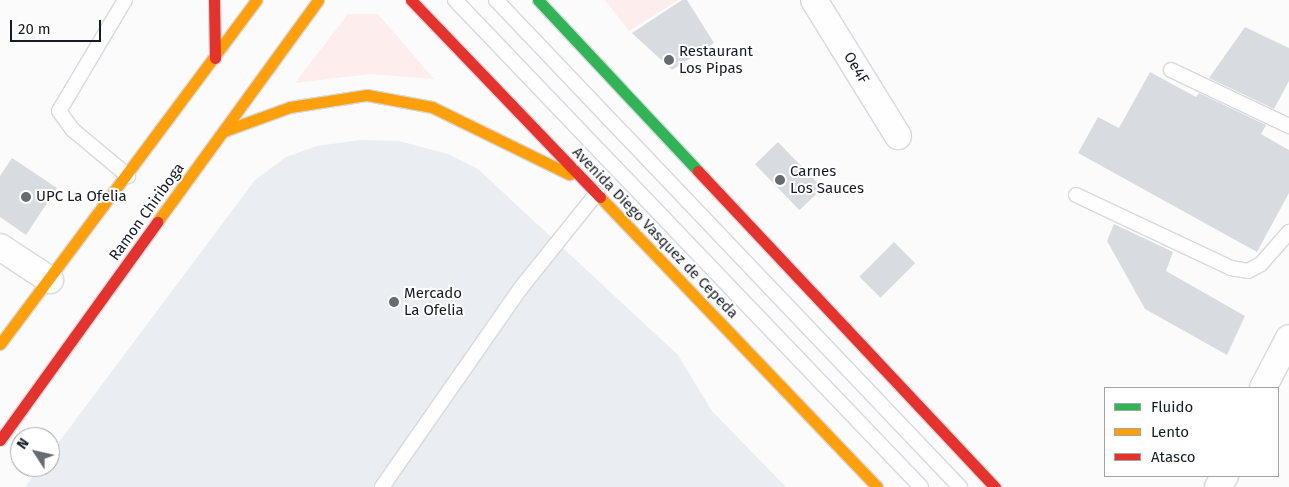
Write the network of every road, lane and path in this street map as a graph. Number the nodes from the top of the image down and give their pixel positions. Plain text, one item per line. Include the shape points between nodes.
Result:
1 (125, 0) edge
2 (214, 0) edge
3 (256, 0) edge
4 (318, 0) edge
5 (411, 0) edge
6 (455, 0) edge
7 (496, 0) edge
8 (538, 0) edge
9 (814, 0) edge
10 (215, 58) junction
11 (1171, 70) dead end
12 (1289, 126) edge
13 (224, 131) junction
14 (898, 136) dead end
15 (128, 176) junction
16 (586, 182) junction
17 (597, 193) junction
18 (1076, 195) dead end
19 (1289, 232) edge
20 (0, 246) edge
21 (50, 280) junction
22 (1289, 338) edge
23 (0, 344) edge
24 (1264, 387) edge
25 (0, 440) edge
26 (382, 487) edge
27 (877, 487) edge
28 (922, 487) edge
29 (960, 487) edge
30 (996, 487) edge

1 - 15 lane via 59,111 73,130
2 - 10 main road
3 - 10 main road
4 - 13 main road, Ramon Chiriboga
5 - 16 main road, Avenida Diego Vasquez de Cepeda
6 - 28 lane
7 - 29 lane
8 - 30 main road
9 - 14 street, Oe4F
10 - 15 main road
11 - 12 lane
13 - 16 main road via 290,107 367,95 432,107
13 - 25 main road, Ramon Chiriboga
15 - 21 main road
16 - 17 main road, Avenida Diego Vasquez de Cepeda
17 - 26 lane via 520,289
17 - 27 main road, Avenida Diego Vasquez de Cepeda
18 - 19 lane via 1231,268 1248,271 1261,264
20 - 21 street
21 - 23 main road
22 - 24 street

